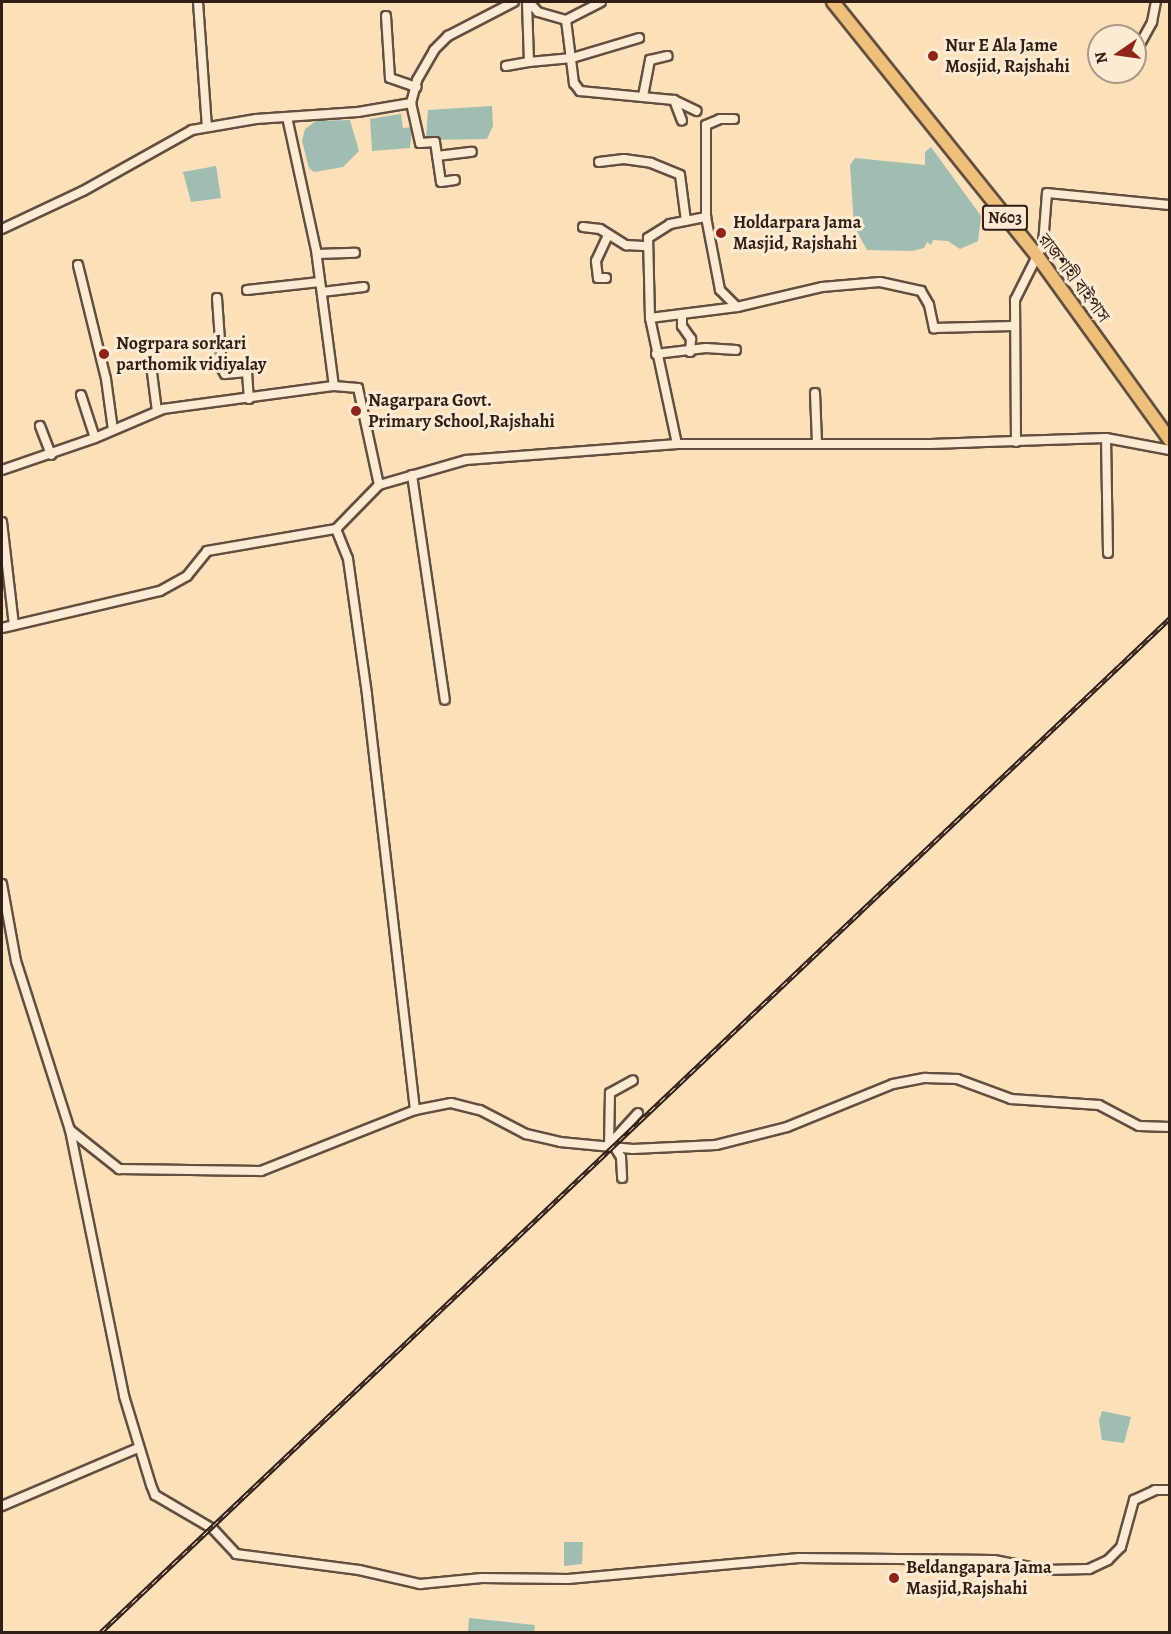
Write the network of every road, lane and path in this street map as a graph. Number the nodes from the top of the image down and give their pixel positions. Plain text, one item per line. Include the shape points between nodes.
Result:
1 (198, 2) edge
2 (514, 2) edge
3 (528, 2) edge
4 (602, 2) edge
5 (833, 2) edge
6 (1156, 2) edge
7 (387, 16) dead end
8 (566, 20) junction
9 (1147, 31) edge
10 (639, 38) dead end
11 (668, 56) dead end
12 (572, 58) junction
13 (529, 62) junction
14 (506, 66) dead end
15 (416, 87) junction
16 (644, 96) junction
17 (674, 100) junction
18 (411, 103) junction
19 (697, 111) dead end
20 (287, 117) junction
21 (734, 119) dead end
22 (682, 121) dead end
23 (207, 127) junction
24 (472, 152) dead end
25 (437, 156) junction
26 (599, 162) dead end
27 (455, 180) dead end
28 (1170, 204) edge
29 (706, 216) junction
30 (686, 221) junction
31 (583, 227) dead end
32 (2, 229) edge
33 (607, 237) junction
34 (648, 246) junction
35 (355, 253) dead end
36 (317, 254) junction
37 (1038, 258) junction
38 (78, 265) dead end
39 (606, 278) dead end
40 (320, 282) junction
41 (364, 287) dead end
42 (247, 290) dead end
43 (322, 291) junction
44 (217, 298) dead end
45 (737, 307) junction
46 (681, 316) junction
47 (650, 318) junction
48 (1013, 326) junction
49 (736, 350) dead end
50 (690, 352) junction
51 (656, 354) junction
52 (151, 364) dead end
53 (334, 386) junction
54 (815, 393) dead end
55 (81, 395) dead end
56 (249, 399) junction
57 (157, 411) junction
58 (40, 426) dead end
59 (113, 430) junction
60 (95, 438) junction
61 (1106, 438) junction
62 (1170, 440) edge
63 (1016, 442) junction
64 (817, 443) junction
65 (678, 444) junction
66 (1170, 450) edge
67 (51, 455) junction
68 (2, 470) edge
69 (412, 475) junction
70 (379, 484) junction
71 (2, 522) edge
72 (336, 529) junction
73 (1108, 553) dead end
74 (14, 625) junction
75 (2, 628) edge
76 (445, 700) dead end
77 (2, 884) edge
78 (633, 1080) dead end
79 (415, 1110) junction
80 (638, 1113) dead end
81 (1170, 1127) edge
82 (70, 1130) junction
83 (611, 1146) junction
84 (622, 1178) dead end
85 (138, 1448) junction
86 (1170, 1490) edge
87 (2, 1506) edge

1 - 23 street
2 - 15 street via 448,36 424,66
3 - 8 street via 538,12
3 - 13 street
4 - 8 street
5 - 37 highway, রাজশাহী বাইপাস / N603
6 - 9 street
7 - 15 street via 390,78
8 - 12 street
10 - 12 street
11 - 16 street via 650,60
12 - 13 street
12 - 16 street via 574,83 580,91
13 - 14 street
15 - 18 street
16 - 17 street
17 - 19 street
17 - 22 street
18 - 20 street
18 - 25 street via 420,143 435,142
20 - 23 street
20 - 36 street
21 - 29 street via 706,125
23 - 32 street via 175,137 83,191
24 - 25 street
25 - 27 street via 441,182
26 - 30 street via 624,159 651,163 680,175
28 - 37 street via 1047,193 1043,244
29 - 30 street
29 - 45 street via 720,290
30 - 34 street via 648,238
31 - 33 street via 600,229
33 - 34 street via 626,245
33 - 39 street via 596,261 597,278
34 - 47 street
35 - 36 street
36 - 40 street
37 - 48 street via 1015,300
37 - 62 highway, রাজশাহী বাইপাস / N603
38 - 59 street via 106,379
40 - 42 street
40 - 43 street
41 - 43 street
43 - 53 street
44 - 56 street via 222,369 225,374 247,372
45 - 46 street
45 - 48 street via 822,286 880,282 921,291 934,328
46 - 47 street
46 - 50 street via 682,326 691,339
47 - 51 street
48 - 63 street
49 - 50 street via 706,348
50 - 51 street
51 - 65 street
52 - 57 street
53 - 56 street
53 - 70 street via 358,388
54 - 64 street
55 - 60 street
56 - 57 street
57 - 59 street
58 - 67 street
59 - 60 street
60 - 67 street
61 - 63 street
61 - 66 street
61 - 73 street
63 - 64 street
64 - 65 street
65 - 69 street via 466,460
67 - 68 street
69 - 70 street
69 - 76 street
70 - 72 street
71 - 74 street
72 - 74 street via 207,551 187,576 160,591
72 - 79 street via 348,559 365,684
74 - 75 street
77 - 82 street via 16,961
78 - 83 street via 610,1093
79 - 82 street via 278,1167 243,1174 122,1170
79 - 83 street via 451,1103 480,1110 526,1134 561,1142
80 - 83 street
81 - 83 street via 1139,1126 1099,1105 1011,1099 957,1079 925,1077 893,1084 788,1127 716,1145 633,1149
82 - 85 street
83 - 84 street via 621,1157
85 - 86 street via 156,1495 220,1535 236,1554 359,1570 420,1584 482,1578 568,1579 799,1558 994,1560 1045,1570 1089,1569 1108,1560 1121,1547 1134,1500 1155,1490
85 - 87 street

